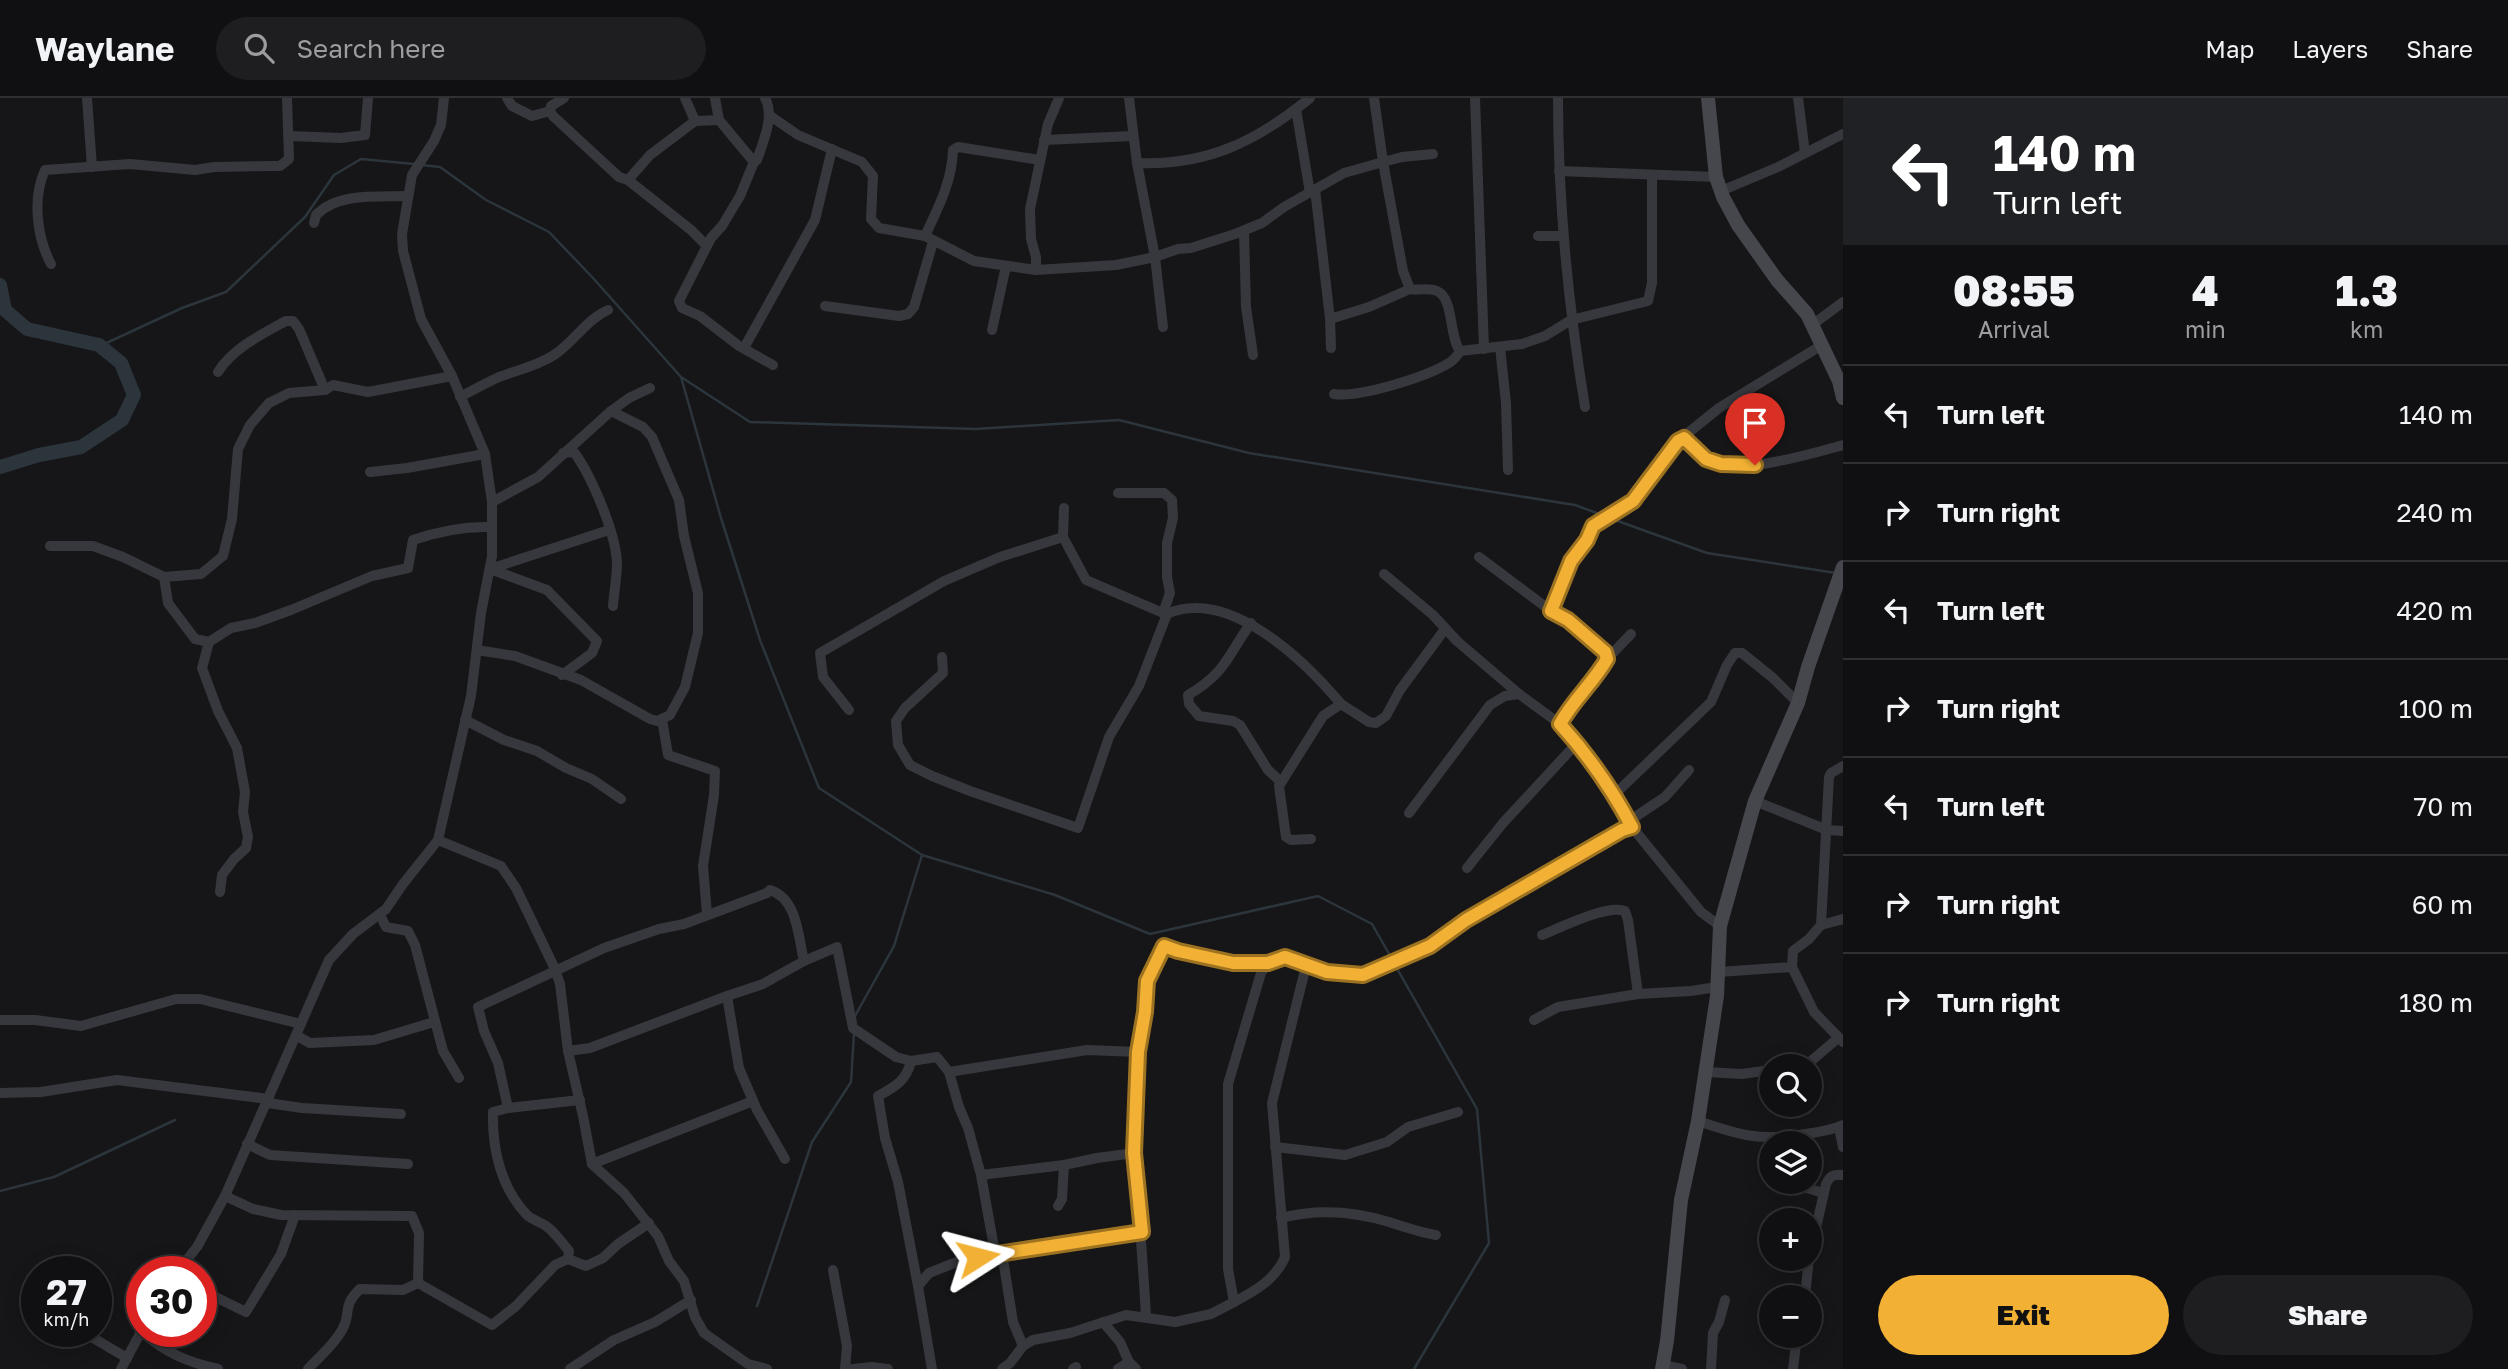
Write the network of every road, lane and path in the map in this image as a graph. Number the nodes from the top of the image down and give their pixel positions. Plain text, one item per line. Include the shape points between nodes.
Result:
1 (87, 98) edge
2 (287, 98) edge
3 (368, 98) edge
4 (444, 98) edge
5 (507, 98) edge
6 (564, 98) edge
7 (685, 98) edge
8 (715, 98) edge
9 (765, 98) edge
10 (1059, 98) edge
11 (1129, 98) edge
12 (1310, 98) edge
13 (1374, 98) edge
14 (1475, 98) edge
15 (1558, 98) edge
16 (1707, 98) edge
17 (1798, 98) edge
18 (1296, 109) junction
19 (550, 111) junction
20 (769, 115) junction
21 (719, 120) junction
22 (695, 121) junction
23 (1843, 134) edge
24 (289, 136) junction
25 (1133, 136) junction
26 (1044, 140) junction
27 (832, 149) junction
28 (1805, 153) junction
29 (1433, 154) dead end
30 (1040, 160) junction
31 (754, 162) junction
32 (1383, 162) junction
33 (1137, 163) junction
34 (45, 170) junction
35 (1559, 171) junction
36 (1652, 175) junction
37 (628, 180) junction
38 (1718, 184) junction
39 (1313, 191) junction
40 (408, 196) junction
41 (314, 223) dead end
42 (1244, 231) junction
43 (1538, 236) dead end
44 (1563, 236) junction
45 (929, 239) junction
46 (707, 246) junction
47 (1156, 257) junction
48 (51, 264) dead end
49 (1006, 266) junction
50 (1036, 270) junction
51 (1410, 289) junction
52 (1843, 302) edge
53 (825, 306) dead end
54 (608, 310) dead end
55 (1330, 319) junction
56 (1571, 320) junction
57 (1812, 325) junction
58 (1163, 327) dead end
59 (992, 330) dead end
60 (1822, 345) junction
61 (1500, 347) junction
62 (744, 348) junction
63 (1331, 348) dead end
64 (1484, 349) junction
65 (1460, 351) junction
66 (1253, 355) dead end
67 (773, 365) dead end
68 (218, 372) dead end
69 (452, 376) junction
70 (650, 388) dead end
71 (325, 390) junction
72 (1334, 394) dead end
73 (460, 397) junction
74 (1843, 398) edge
75 (1585, 407) dead end
76 (611, 411) junction
77 (1684, 438) junction
78 (1843, 445) edge
79 (562, 453) junction
80 (485, 454) junction
81 (1507, 470) dead end
82 (370, 472) dead end
83 (1118, 493) dead end
84 (492, 502) junction
85 (1064, 508) dead end
86 (492, 527) junction
87 (609, 530) junction
88 (1063, 537) junction
89 (50, 546) dead end
90 (1479, 557) dead end
91 (1843, 567) edge
92 (490, 569) junction
93 (1384, 574) dead end
94 (164, 577) junction
95 (612, 606) dead end
96 (1551, 611) junction
97 (1165, 614) junction
98 (1251, 623) junction
99 (1445, 629) junction
100 (1631, 634) dead end
101 (209, 642) junction
102 (477, 650) junction
103 (942, 657) dead end
104 (1607, 659) junction
105 (562, 675) junction
106 (1519, 694) junction
107 (1798, 703) junction
108 (1341, 704) junction
109 (849, 710) dead end
110 (662, 719) junction
111 (465, 720) junction
112 (1560, 724) junction
113 (1577, 743) junction
114 (1843, 766) edge
115 (1689, 770) dead end
116 (1280, 781) junction
117 (1615, 794) junction
118 (621, 799) dead end
119 (1755, 802) junction
120 (1409, 813) dead end
121 (1630, 824) junction
122 (1827, 830) junction
123 (1843, 831) edge
124 (1311, 839) dead end
125 (438, 840) junction
126 (1467, 868) dead end
127 (220, 892) dead end
128 (707, 914) junction
129 (380, 915) junction
130 (1843, 919) edge
131 (1821, 925) junction
132 (1720, 926) junction
133 (1542, 935) dead end
134 (804, 961) junction
135 (1268, 963) junction
136 (1306, 966) junction
137 (1792, 967) junction
138 (555, 970) junction
139 (1718, 972) junction
140 (1717, 987) junction
141 (1638, 993) junction
142 (727, 996) junction
143 (0, 1020) edge
144 (1534, 1020) dead end
145 (433, 1022) junction
146 (301, 1024) junction
147 (297, 1035) junction
148 (1840, 1040) edge
149 (568, 1051) junction
150 (1138, 1052) junction
151 (1820, 1054) edge
152 (911, 1060) junction
153 (949, 1072) junction
154 (1706, 1072) junction
155 (1759, 1072) edge
156 (459, 1078) dead end
157 (0, 1093) edge
158 (580, 1100) junction
159 (268, 1101) junction
160 (753, 1101) junction
161 (508, 1108) junction
162 (1458, 1112) dead end
163 (401, 1114) dead end
164 (1698, 1121) junction
165 (1841, 1126) edge
166 (1817, 1131) edge
167 (1759, 1139) edge
168 (247, 1144) junction
169 (1275, 1147) junction
170 (1843, 1147) edge
171 (1134, 1153) junction
172 (785, 1159) dead end
173 (408, 1164) dead end
174 (592, 1164) junction
175 (1064, 1165) junction
176 (981, 1175) junction
177 (1843, 1175) edge
178 (1824, 1194) joint
179 (225, 1196) junction
180 (1058, 1206) dead end
181 (1821, 1208) edge
182 (295, 1215) junction
183 (1281, 1218) junction
184 (649, 1223) junction
185 (1142, 1232) junction
186 (1436, 1235) dead end
187 (998, 1253) junction
188 (190, 1256) edge
189 (568, 1259) junction
190 (833, 1270) dead end
191 (418, 1283) junction
192 (918, 1286) junction
193 (217, 1298) edge
194 (691, 1300) junction
195 (1725, 1300) dead end
196 (1234, 1303) junction
197 (1146, 1317) junction
198 (1103, 1322) junction
199 (1023, 1346) junction
200 (108, 1347) edge
201 (133, 1347) edge
202 (159, 1347) edge
203 (1795, 1348) edge
204 (127, 1358) junction
205 (746, 1366) edge
206 (1133, 1366) edge
207 (1662, 1367) edge
208 (121, 1369) edge
209 (218, 1369) edge
210 (307, 1369) edge
211 (570, 1369) edge
212 (767, 1369) edge
213 (845, 1369) edge
214 (853, 1369) edge
215 (888, 1369) edge
216 (932, 1369) edge
217 (1002, 1369) edge
218 (1118, 1369) edge
219 (1682, 1369) edge
220 (1711, 1369) edge
221 (1793, 1369) edge

1 - 34 street via 92,167
2 - 24 street
3 - 24 street via 365,135
4 - 40 street via 441,125 412,176
5 - 19 street via 522,113 532,116
6 - 19 street
7 - 22 street
8 - 21 street
9 - 20 street
10 - 26 street
11 - 25 street
12 - 18 street
13 - 32 street
14 - 64 street
15 - 35 street
16 - 38 street
17 - 28 street
18 - 33 street via 1246,142 1211,156 1167,164
18 - 39 street
19 - 37 street
20 - 27 street via 798,135
20 - 31 street
21 - 22 street
21 - 31 street
22 - 37 street via 650,155
23 - 28 street
24 - 34 street via 289,159 280,166 195,170 130,164
25 - 26 street
25 - 33 street
26 - 30 street
27 - 45 street via 862,162 873,176 871,219 879,228
27 - 62 street via 815,220
28 - 38 street
29 - 32 street
30 - 45 street via 958,147 953,150 952,170
30 - 50 street via 1030,209
31 - 46 street via 740,196
32 - 39 street via 1344,173
32 - 51 street
33 - 47 street
34 - 48 street via 38,199 44,252
35 - 36 street
35 - 44 street
36 - 38 street
36 - 56 street via 1648,301
37 - 46 street
38 - 57 street via 1738,225
39 - 42 street
39 - 55 street
40 - 41 street via 332,203 316,215
40 - 69 street via 402,234 410,279 421,319
42 - 47 street
42 - 66 street via 1246,307
43 - 44 street
44 - 56 street
45 - 49 street via 974,261
45 - 53 street via 914,307 908,314
46 - 62 street via 680,305
47 - 50 street via 1116,265
47 - 58 street
49 - 50 street
49 - 59 street
51 - 55 street
51 - 65 street via 1439,291 1444,297
52 - 57 street
54 - 73 street via 555,355
55 - 63 street
56 - 61 street via 1545,336
56 - 75 street
57 - 60 street
60 - 74 street
60 - 77 street via 1719,408
61 - 64 street
61 - 81 street
62 - 67 street
64 - 65 street
65 - 72 street via 1447,364 1425,373 1360,394
68 - 71 street via 237,351 293,321
69 - 71 street via 368,392 333,386
69 - 73 street
70 - 76 street
71 - 94 street via 289,393 269,403 256,417 238,449 232,519 223,556 201,574
73 - 80 street
76 - 79 street
76 - 110 street via 643,426 652,437 679,500 698,593 698,633 685,687 670,715
77 - 78 street via 1706,459 1739,466 1797,458
77 - 96 street via 1633,501 1593,526 1571,561
79 - 84 street via 538,477
79 - 87 street via 574,452 585,466
80 - 82 street
80 - 84 street
83 - 97 street via 1164,493 1172,500 1167,543 1171,593
84 - 86 street
85 - 88 street
86 - 92 street
86 - 101 street via 445,531 413,540 408,568 372,576 279,614 230,628
87 - 92 street
87 - 95 street via 617,562
88 - 97 street via 1086,580
88 - 109 street via 944,581 820,653 823,677
89 - 94 street via 93,546
90 - 96 street
91 - 107 street
92 - 102 street
92 - 105 street via 547,590 597,641 592,653
93 - 99 street
94 - 101 street via 168,603 195,639
96 - 104 street via 1601,646
97 - 98 street via 1180,609 1222,612
97 - 103 street via 1139,687 1109,737 1078,828 910,765 898,745 895,721 943,673
98 - 108 street via 1300,661
98 - 116 street via 1226,664 1188,695 1189,704 1199,716 1240,725
99 - 106 street
99 - 108 street via 1386,716 1369,722
100 - 104 street
101 - 127 street via 202,668 237,748 246,792 243,812 248,837 246,848 222,875
102 - 105 street via 515,656
102 - 111 street
104 - 112 street
105 - 110 street via 581,680 650,719
106 - 112 street
106 - 120 street via 1490,705
107 - 117 street via 1754,662 1735,653 1711,702
107 - 119 street
108 - 116 street via 1324,716
110 - 128 street via 668,755 715,771 703,866
111 - 118 street via 537,751
111 - 125 street
112 - 113 street
113 - 117 street
113 - 126 street
114 - 122 street via 1829,777
115 - 121 street via 1665,797
116 - 124 street via 1286,837
117 - 121 street
119 - 122 street
119 - 132 street
121 - 132 street via 1701,912
121 - 136 street via 1430,946 1363,975
122 - 123 street
122 - 131 street
125 - 129 street
125 - 138 street via 500,866 516,888
128 - 134 street via 774,890 791,905
128 - 138 street via 604,948
129 - 145 street via 386,927 408,931 423,972
129 - 146 street via 353,934 329,960
130 - 131 street
131 - 137 street via 1793,951
132 - 139 street
133 - 141 street via 1603,912 1625,911
134 - 142 street via 762,985
134 - 152 street via 837,947 853,1028 896,1057
135 - 136 street via 1285,957
135 - 150 street via 1233,963 1164,946 1147,981
135 - 196 street via 1261,973 1228,1084 1228,1269
136 - 169 street via 1272,1103
137 - 139 street
137 - 148 street via 1814,1012
138 - 149 street
138 - 161 street via 478,1007
139 - 140 street
140 - 141 street
140 - 154 street
141 - 144 street via 1558,1007
142 - 149 street via 590,1048
142 - 160 street via 739,1068
143 - 146 street via 80,1026 176,999 200,999
145 - 147 street via 374,1040 310,1044
145 - 156 street
146 - 147 street
147 - 159 street
148 - 151 street
149 - 158 street
150 - 153 street via 1087,1050
150 - 171 street
152 - 153 street via 937,1057
152 - 192 street via 900,1084 878,1096
153 - 176 street
154 - 155 street
154 - 164 street
157 - 159 street via 41,1092 117,1080
158 - 161 street
158 - 174 street
159 - 163 street via 302,1108
159 - 168 street
160 - 172 street
160 - 174 street
161 - 189 street via 493,1112 498,1167 528,1217 547,1226 569,1251
162 - 169 street via 1408,1127 1387,1142 1345,1155
164 - 167 street
164 - 207 street via 1681,1200
165 - 166 street
165 - 170 street
168 - 173 street via 270,1155
168 - 179 street
169 - 183 street
171 - 175 street
171 - 185 street
174 - 184 street
175 - 176 street
175 - 180 street
176 - 187 street
177 - 178 street via 1830,1177
178 - 181 street
179 - 182 street via 253,1209
179 - 188 street
182 - 191 street via 412,1216 419,1233
182 - 193 street via 281,1254 246,1312
183 - 186 street via 1331,1212
183 - 196 street via 1285,1257 1280,1270
184 - 189 street via 586,1266
184 - 194 street
185 - 187 street
185 - 197 street
187 - 192 street via 929,1273
187 - 199 street
189 - 191 street via 555,1265 492,1325
190 - 213 street via 848,1346
191 - 210 street via 403,1290 360,1289 349,1300 344,1327
192 - 216 street
194 - 205 street via 704,1334
194 - 211 street
195 - 220 street via 1713,1334
196 - 197 street via 1175,1322
197 - 198 street via 1126,1315
198 - 199 street
198 - 206 street
199 - 217 street
200 - 204 street
201 - 204 street
202 - 209 street
203 - 221 street
204 - 208 street
205 - 212 street
206 - 218 street
207 - 219 street
214 - 215 street

